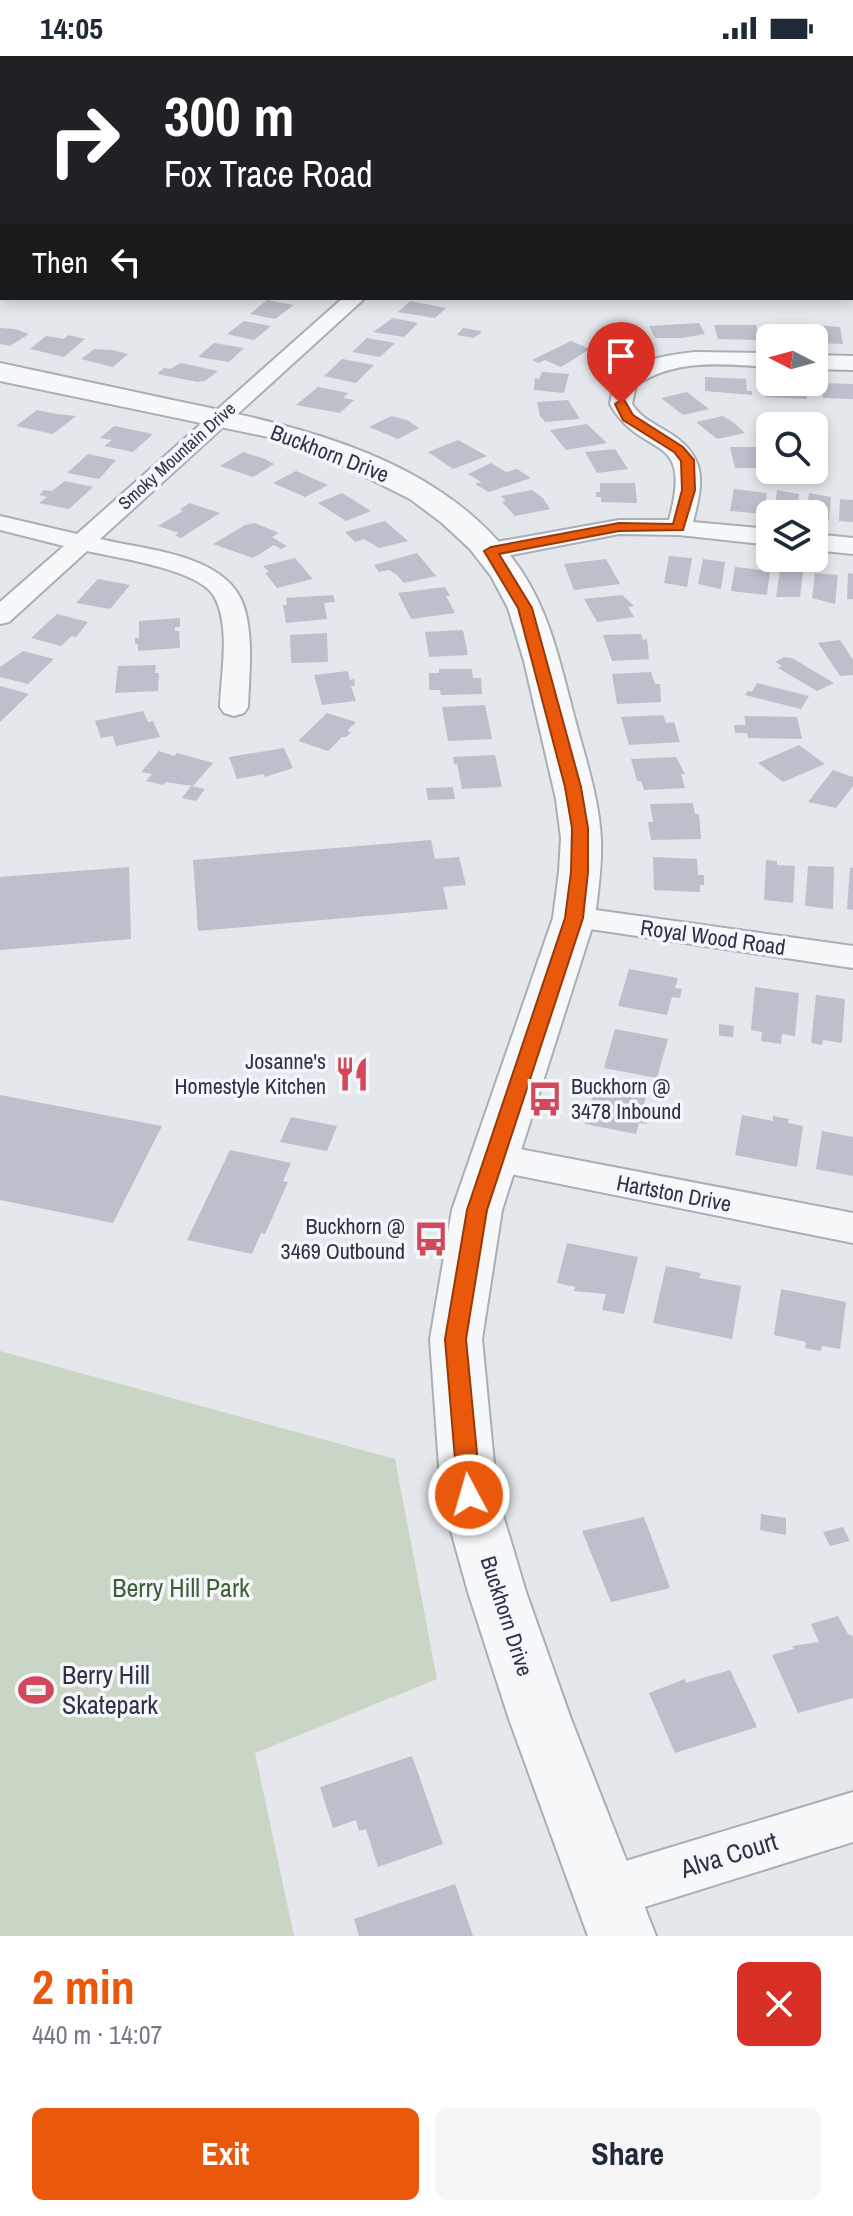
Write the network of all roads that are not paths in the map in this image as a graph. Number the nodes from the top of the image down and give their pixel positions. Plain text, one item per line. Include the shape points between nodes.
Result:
1 (353, 300) edge
2 (756, 360) edge
3 (828, 362) edge
4 (853, 363) edge
5 (0, 372) edge
6 (220, 418) junction
7 (0, 523) edge
8 (679, 528) junction
9 (756, 536) edge
10 (82, 542) junction
11 (828, 543) edge
12 (853, 546) edge
13 (491, 551) junction
14 (0, 616) edge
15 (234, 707) dead end
16 (574, 918) junction
17 (853, 957) edge
18 (494, 1158) junction
19 (853, 1228) edge
20 (853, 1817) edge
21 (614, 1914) edge

1 - 6 street, Smoky Mountain Drive
2 - 8 street via 673,361 625,382 621,404 628,417 688,460 689,490
3 - 4 street
5 - 6 street, Buckhorn Drive
6 - 10 street, Smoky Mountain Drive
6 - 13 street, Buckhorn Drive via 310,441 381,470 432,501
7 - 10 street
8 - 9 street
8 - 13 street via 619,527
10 - 14 street, Smoky Mountain Drive
10 - 15 street via 198,572 226,592 233,613
11 - 12 street
13 - 16 street, Buckhorn Drive via 525,608 573,787 580,828
16 - 17 street, Royal Wood Road
16 - 18 street, Buckhorn Drive
18 - 19 street, Hartston Drive
18 - 21 street, Buckhorn Drive via 469,1244 456,1339 469,1495 540,1719
20 - 21 street, Alva Court

